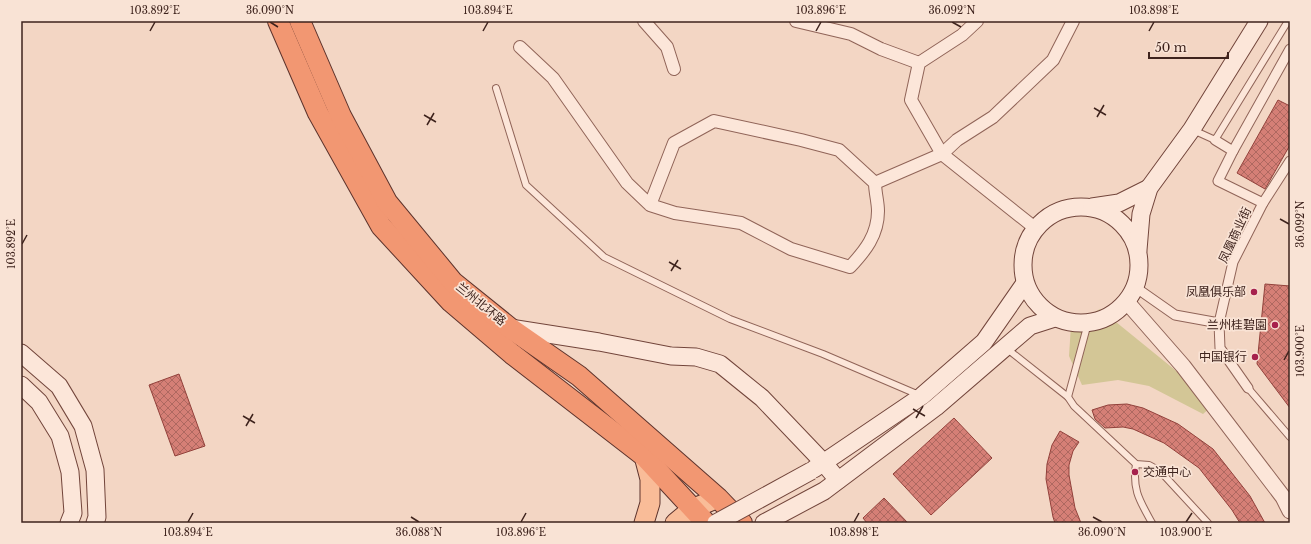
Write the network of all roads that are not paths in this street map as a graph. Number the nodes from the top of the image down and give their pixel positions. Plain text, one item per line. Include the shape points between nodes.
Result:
1 (278, 21) edge
2 (300, 21) edge
3 (644, 21) edge
4 (796, 21) edge
5 (977, 21) edge
6 (1073, 21) edge
7 (1259, 21) edge
8 (1288, 21) edge
9 (520, 47) dead end
10 (1290, 48) edge
11 (919, 63) junction
12 (674, 69) dead end
13 (496, 88) dead end
14 (1192, 129) junction
15 (1215, 140) junction
16 (1233, 151) junction
17 (942, 154) junction
18 (1290, 161) edge
19 (875, 183) junction
20 (1149, 188) junction
21 (1263, 203) junction
22 (650, 205) junction
23 (1091, 208) junction
24 (1035, 228) junction
25 (1138, 252) junction
26 (1026, 284) junction
27 (1135, 287) junction
28 (1127, 302) junction
29 (1055, 318) junction
30 (1088, 323) junction
31 (1219, 323) junction
32 (510, 328) junction
33 (1006, 348) junction
34 (21, 353) edge
35 (21, 385) edge
36 (1248, 388) joint
37 (1068, 396) junction
38 (929, 402) junction
39 (1290, 437) edge
40 (644, 456) junction
41 (1136, 464) junction
42 (817, 466) junction
43 (838, 480) junction
44 (718, 498) junction
45 (1290, 510) edge
46 (699, 516) edge
47 (69, 523) edge
48 (95, 523) edge
49 (644, 523) edge
50 (674, 523) edge
51 (716, 523) edge
52 (742, 523) edge
53 (764, 523) edge
54 (1152, 523) edge
55 (1208, 523) edge

1 - 40 highway, 兰州北环路 via 318,113 380,226 452,302 500,344
2 - 32 highway, 兰州北环路 via 341,116 387,202 453,282
3 - 12 street via 667,47
4 - 11 street via 851,34
5 - 11 street via 962,35
6 - 17 street via 1053,60 993,117 957,140
7 - 14 main road
8 - 15 lane
9 - 22 street via 553,78 627,183
10 - 16 street
11 - 17 street via 911,100
13 - 38 lane via 526,185 604,257 730,319 823,354
14 - 15 lane
14 - 20 main road
15 - 16 street
16 - 21 street via 1218,181
17 - 19 street
17 - 24 street
18 - 21 street, 凤凰商业街
19 - 22 street via 839,150 714,121 674,143
19 - 22 street via 878,212 874,233 865,252 850,267 791,249 741,223 675,213
20 - 23 main road via 1119,203
20 - 25 main road via 1141,214
21 - 31 street, 凤凰商业街 via 1233,262
23 - 24 main road via 1075,207 1060,210
23 - 25 main road via 1107,213 1121,223 1132,236
24 - 26 main road via 1023,255
25 - 27 main road via 1139,270
26 - 29 main road via 1037,304
26 - 38 main road via 984,342
27 - 28 main road
27 - 31 street via 1175,315
28 - 30 main road via 1109,316
28 - 45 street via 1183,366 1285,495
29 - 30 main road via 1071,323
29 - 33 main road via 1030,326
30 - 37 lane
31 - 36 street, 凤凰商业街 via 1220,348
32 - 42 main road via 671,356 696,357 720,364 762,398
32 - 44 highway, 兰州北环路 via 579,376
33 - 37 lane
33 - 38 main road
34 - 48 main road via 59,386 83,426 95,470
35 - 47 main road via 40,402 60,436 70,472 73,513
36 - 39 lane
37 - 41 lane via 1074,406
38 - 42 main road
38 - 43 main road
40 - 46 highway, 兰州北环路
40 - 49 main road via 650,479 650,503
41 - 54 lane via 1135,490
41 - 55 lane via 1149,465 1160,471
42 - 43 main road
42 - 51 main road, bridge
43 - 53 main road
44 - 46 main road
44 - 52 highway, 兰州北环路
46 - 50 main road

